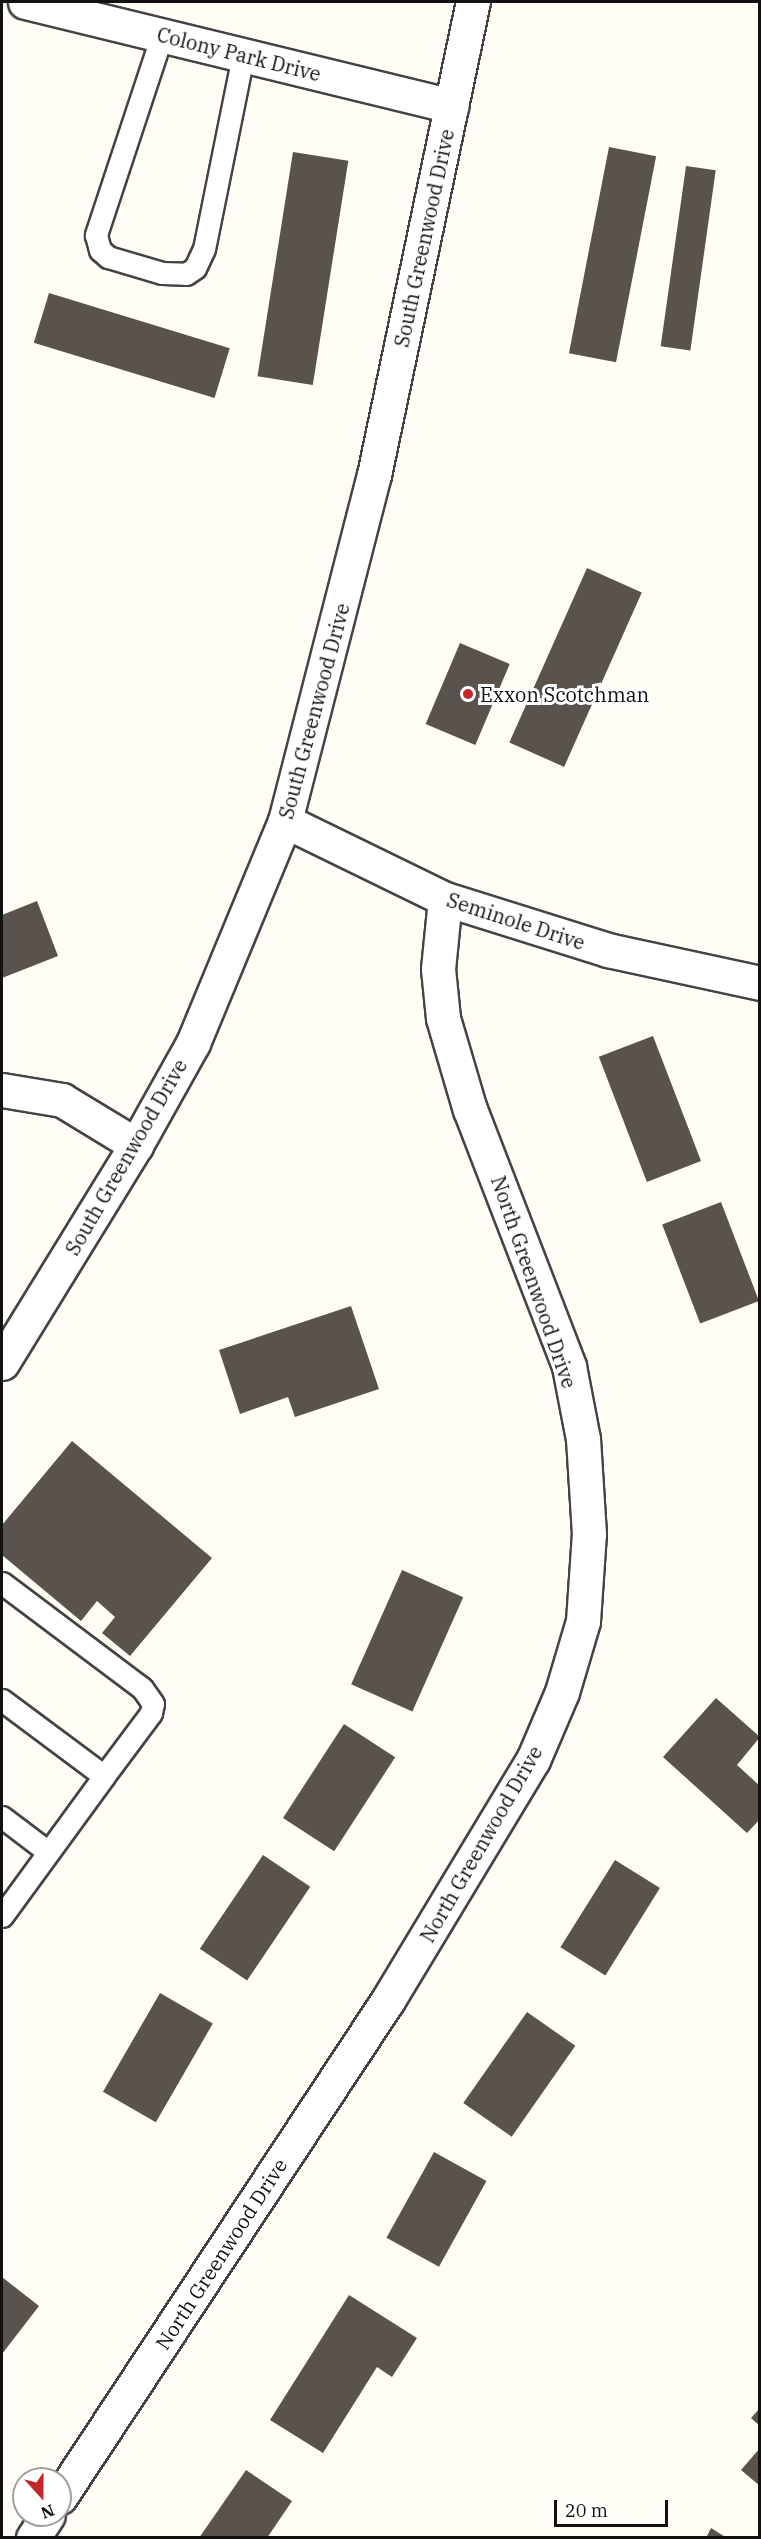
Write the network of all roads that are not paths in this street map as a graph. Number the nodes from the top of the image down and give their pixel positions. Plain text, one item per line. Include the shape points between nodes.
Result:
1 (26, 2) edge
2 (473, 2) edge
3 (162, 35) junction
4 (243, 55) junction
5 (452, 106) junction
6 (285, 821) junction
7 (446, 899) junction
8 (759, 983) edge
9 (2, 1090) edge
10 (136, 1145) junction
11 (2, 1363) edge
12 (2, 1583) edge
13 (2, 1700) edge
14 (104, 1776) junction
15 (2, 1817) edge
16 (47, 1851) junction
17 (2, 1916) edge
18 (72, 2479) edge

1 - 3 street, Colony Park Drive
2 - 5 street, South Greenwood Drive
3 - 4 street, Colony Park Drive
3 - 4 lane via 96,235 100,250 108,257 162,273 186,274 195,268 204,249
4 - 5 street, Colony Park Drive
5 - 6 street, South Greenwood Drive via 374,475
6 - 7 street, Seminole Drive
6 - 10 street, South Greenwood Drive via 192,1043
7 - 8 street, Seminole Drive via 608,950
7 - 18 street, North Greenwood Drive via 438,969 443,1018 470,1110 568,1366 583,1438 589,1534 583,1621 562,1692 533,1760 388,2000
9 - 10 street via 62,1100
10 - 11 street, South Greenwood Drive
12 - 14 lane via 152,1697 151,1713
13 - 14 lane
14 - 16 lane
15 - 16 lane
16 - 17 lane

